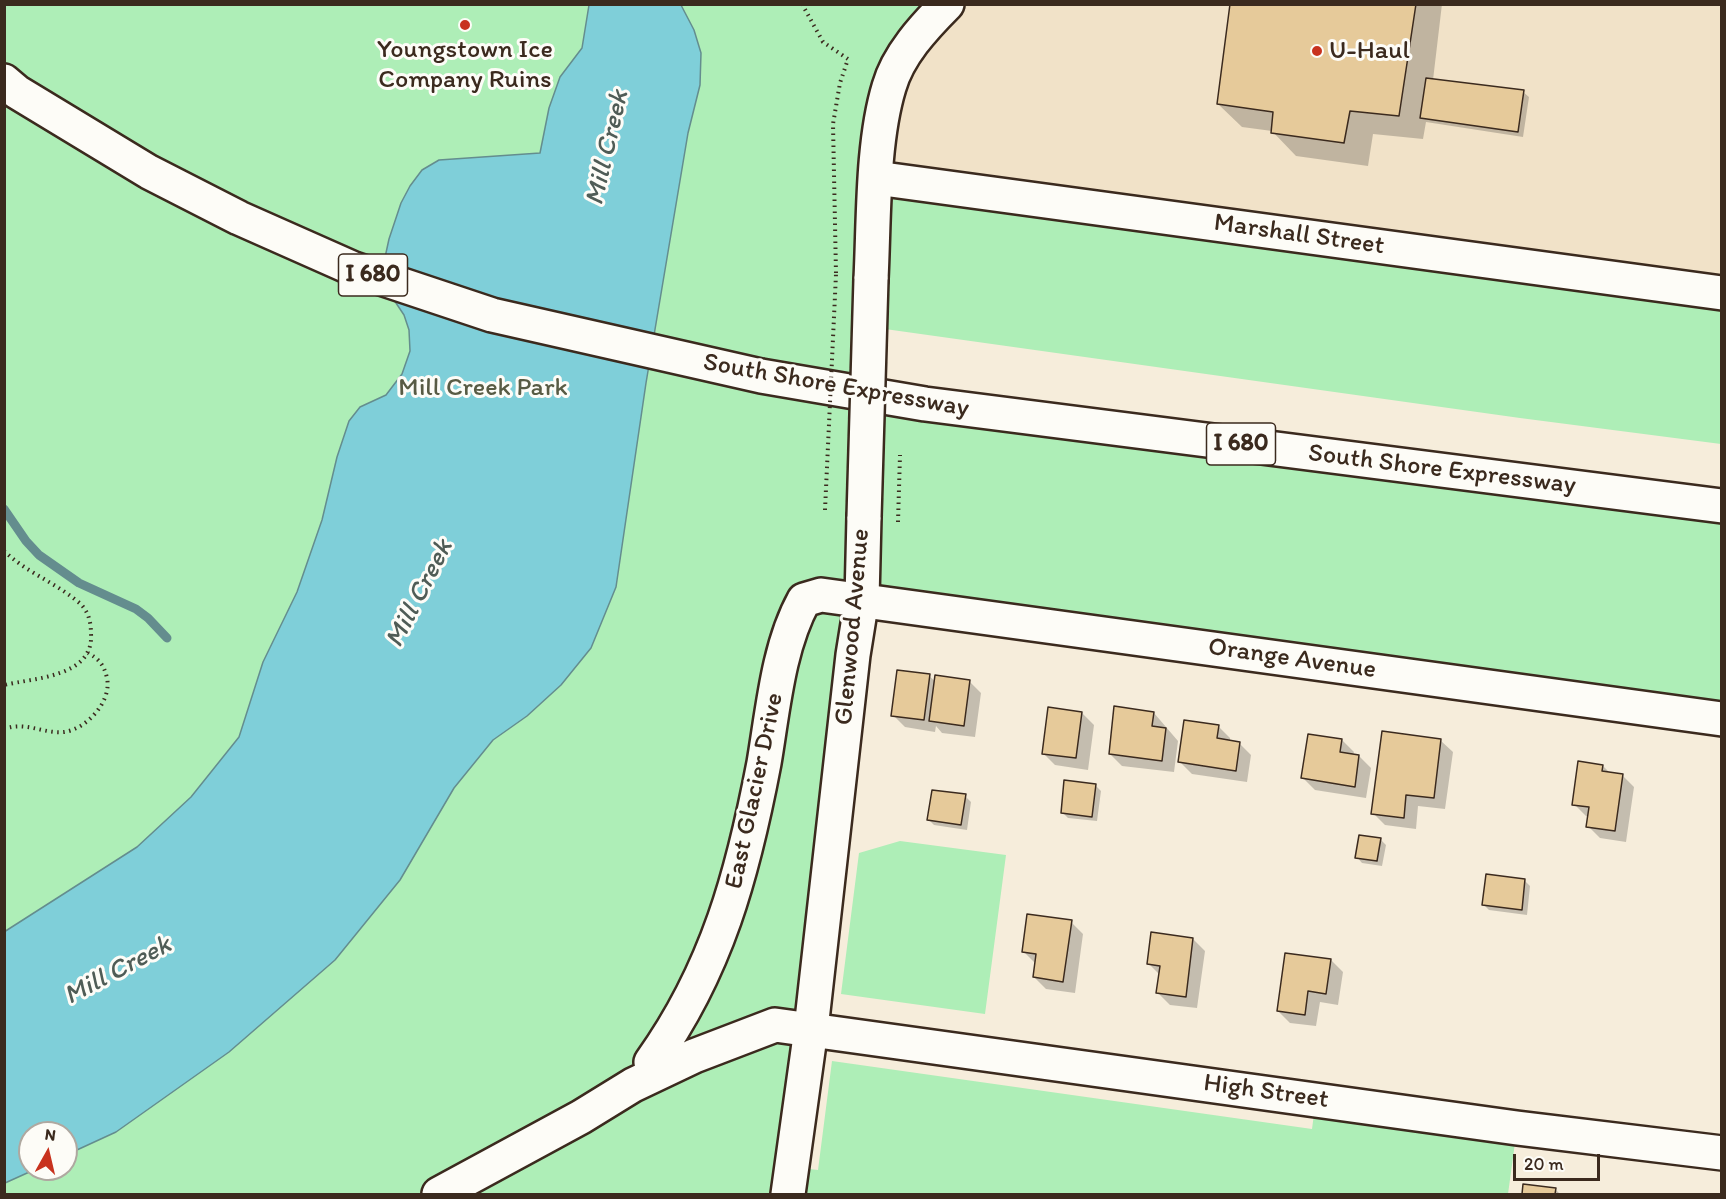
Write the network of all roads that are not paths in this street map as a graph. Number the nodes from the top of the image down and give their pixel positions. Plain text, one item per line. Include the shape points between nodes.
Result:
1 (947, 4) edge
2 (11, 86) edge
3 (876, 178) junction
4 (1722, 293) edge
5 (1722, 506) edge
6 (862, 599) junction
7 (1722, 719) edge
8 (811, 1029) junction
9 (651, 1062) dead end
10 (1722, 1153) edge
11 (439, 1194) edge
12 (788, 1194) edge

1 - 3 main road, Glenwood Avenue via 901,60 889,85 879,132
2 - 5 main road, South Shore Expressway / I 680 via 149,172 239,218 354,269 492,315 761,376 925,404
3 - 4 main road, Marshall Street
3 - 6 main road, Glenwood Avenue, bridge
6 - 7 main road, Orange Avenue
6 - 8 main road, Glenwood Avenue
6 - 9 main road, East Glacier Drive via 821,595 804,600 794,618 782,661 751,834 737,884 699,982 674,1030
8 - 10 main road, High Street
8 - 11 main road via 775,1025 694,1056 633,1085
8 - 12 main road, Glenwood Avenue

